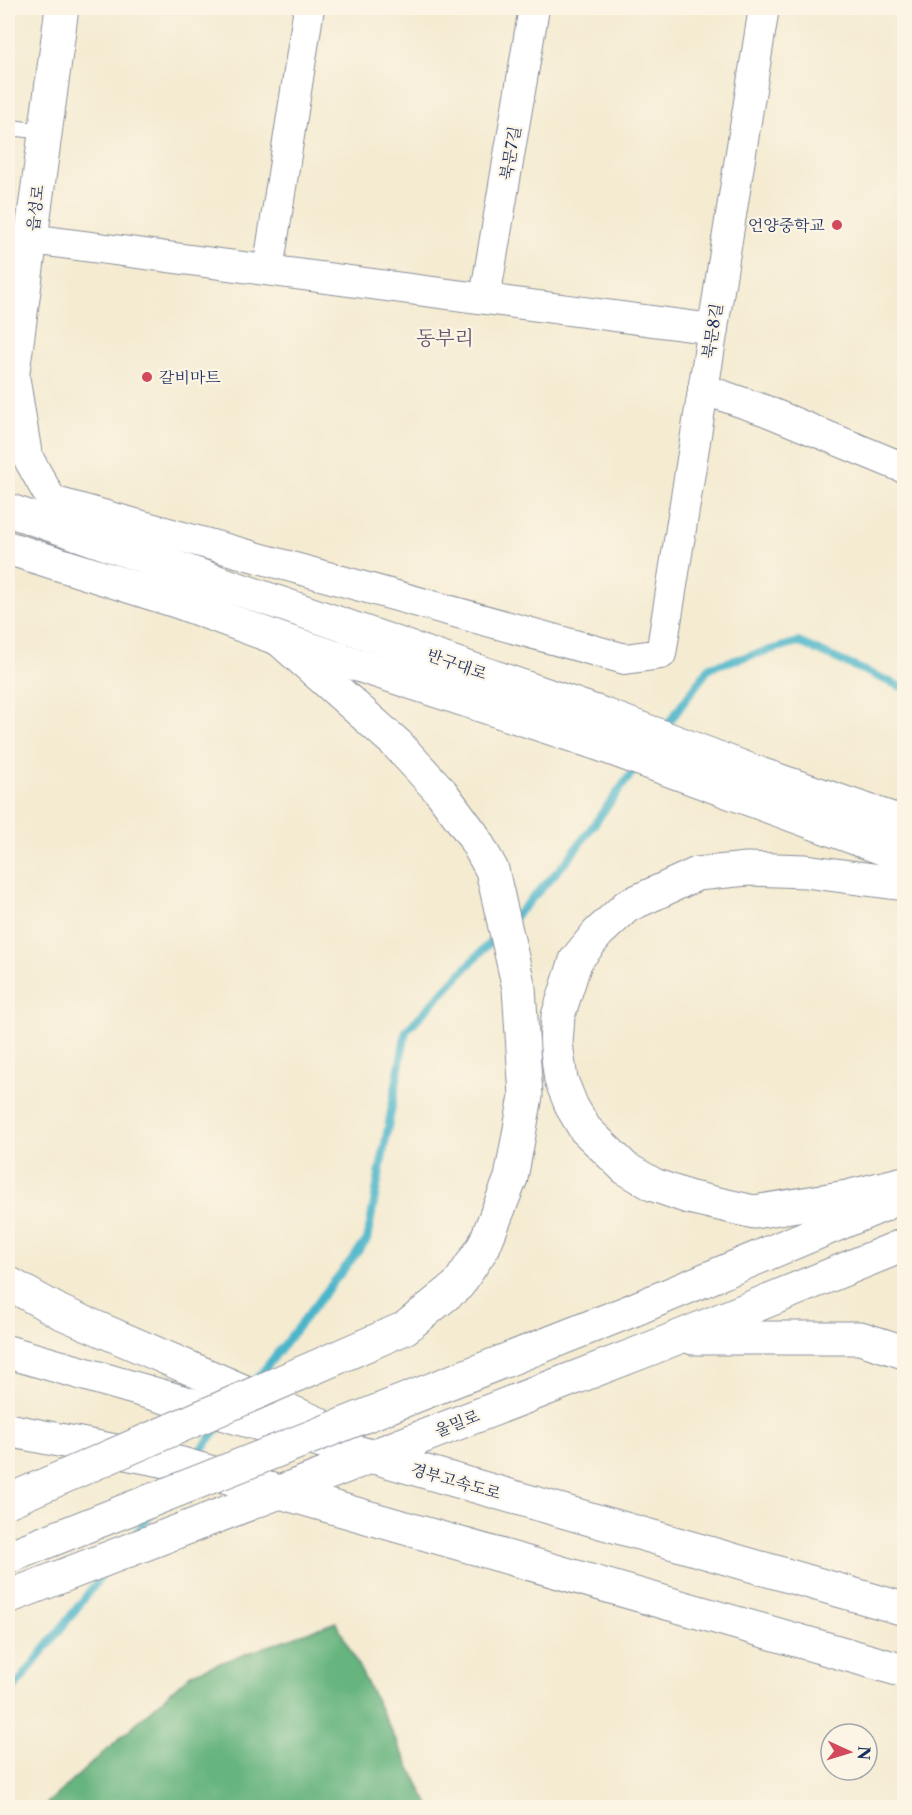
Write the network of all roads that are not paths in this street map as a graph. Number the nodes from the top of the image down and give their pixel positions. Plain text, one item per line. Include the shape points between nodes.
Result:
1 (62, 8) edge
2 (309, 8) edge
3 (534, 8) edge
4 (764, 8) edge
5 (8, 127) edge
6 (45, 132) junction
7 (31, 239) junction
8 (267, 270) junction
9 (485, 298) junction
10 (713, 329) junction
11 (13, 370) junction
12 (703, 389) junction
13 (8, 409) edge
14 (904, 468) edge
15 (52, 501) junction
16 (8, 510) edge
17 (110, 544) junction
18 (8, 548) edge
19 (279, 639) junction
20 (600, 729) junction
21 (674, 756) junction
22 (904, 824) edge
23 (904, 856) edge
24 (904, 884) edge
25 (904, 1183) edge
26 (904, 1196) edge
27 (904, 1245) edge
28 (8, 1283) edge
29 (664, 1343) junction
30 (8, 1352) edge
31 (904, 1352) edge
32 (8, 1430) edge
33 (449, 1479) junction
34 (8, 1501) edge
35 (8, 1557) edge
36 (8, 1597) edge
37 (904, 1609) edge
38 (904, 1671) edge

1 - 6 main road, 읍성로
2 - 8 street
3 - 9 street, 북문7길
4 - 10 street, 북문8길
5 - 6 lane
6 - 7 main road, 읍성로
7 - 8 street
7 - 11 main road, 읍성로
8 - 9 street
9 - 10 street
10 - 12 street, 북문8길
11 - 13 main road, 읍성로
11 - 15 street via 27,456
12 - 14 street
12 - 15 street, 북문8길 via 661,654 625,659
15 - 17 street via 68,518
16 - 17 main road, 반구대로
17 - 20 main road, 반구대로
18 - 19 main road, 반구대로 via 179,602
19 - 20 main road, 반구대로
19 - 34 main road, bridge via 397,744 441,792 492,870 519,988 526,1096 512,1178 484,1246 458,1285 405,1328
20 - 21 main road, 반구대로
21 - 22 main road, 반구대로 via 760,774
21 - 23 main road, 반구대로
24 - 25 main road via 805,871 747,869 697,874 627,906 598,933 576,960 558,1016 556,1042 561,1080 585,1129 625,1168 654,1185 754,1212
26 - 35 main road, bridge via 633,1310
27 - 29 main road, 울밀로
28 - 33 main road, bridge via 60,1312
29 - 31 main road via 860,1338
29 - 36 main road, 울밀로
30 - 33 main road, 경부고속도로, bridge
32 - 38 main road, bridge via 182,1464
33 - 37 main road, 경부고속도로

